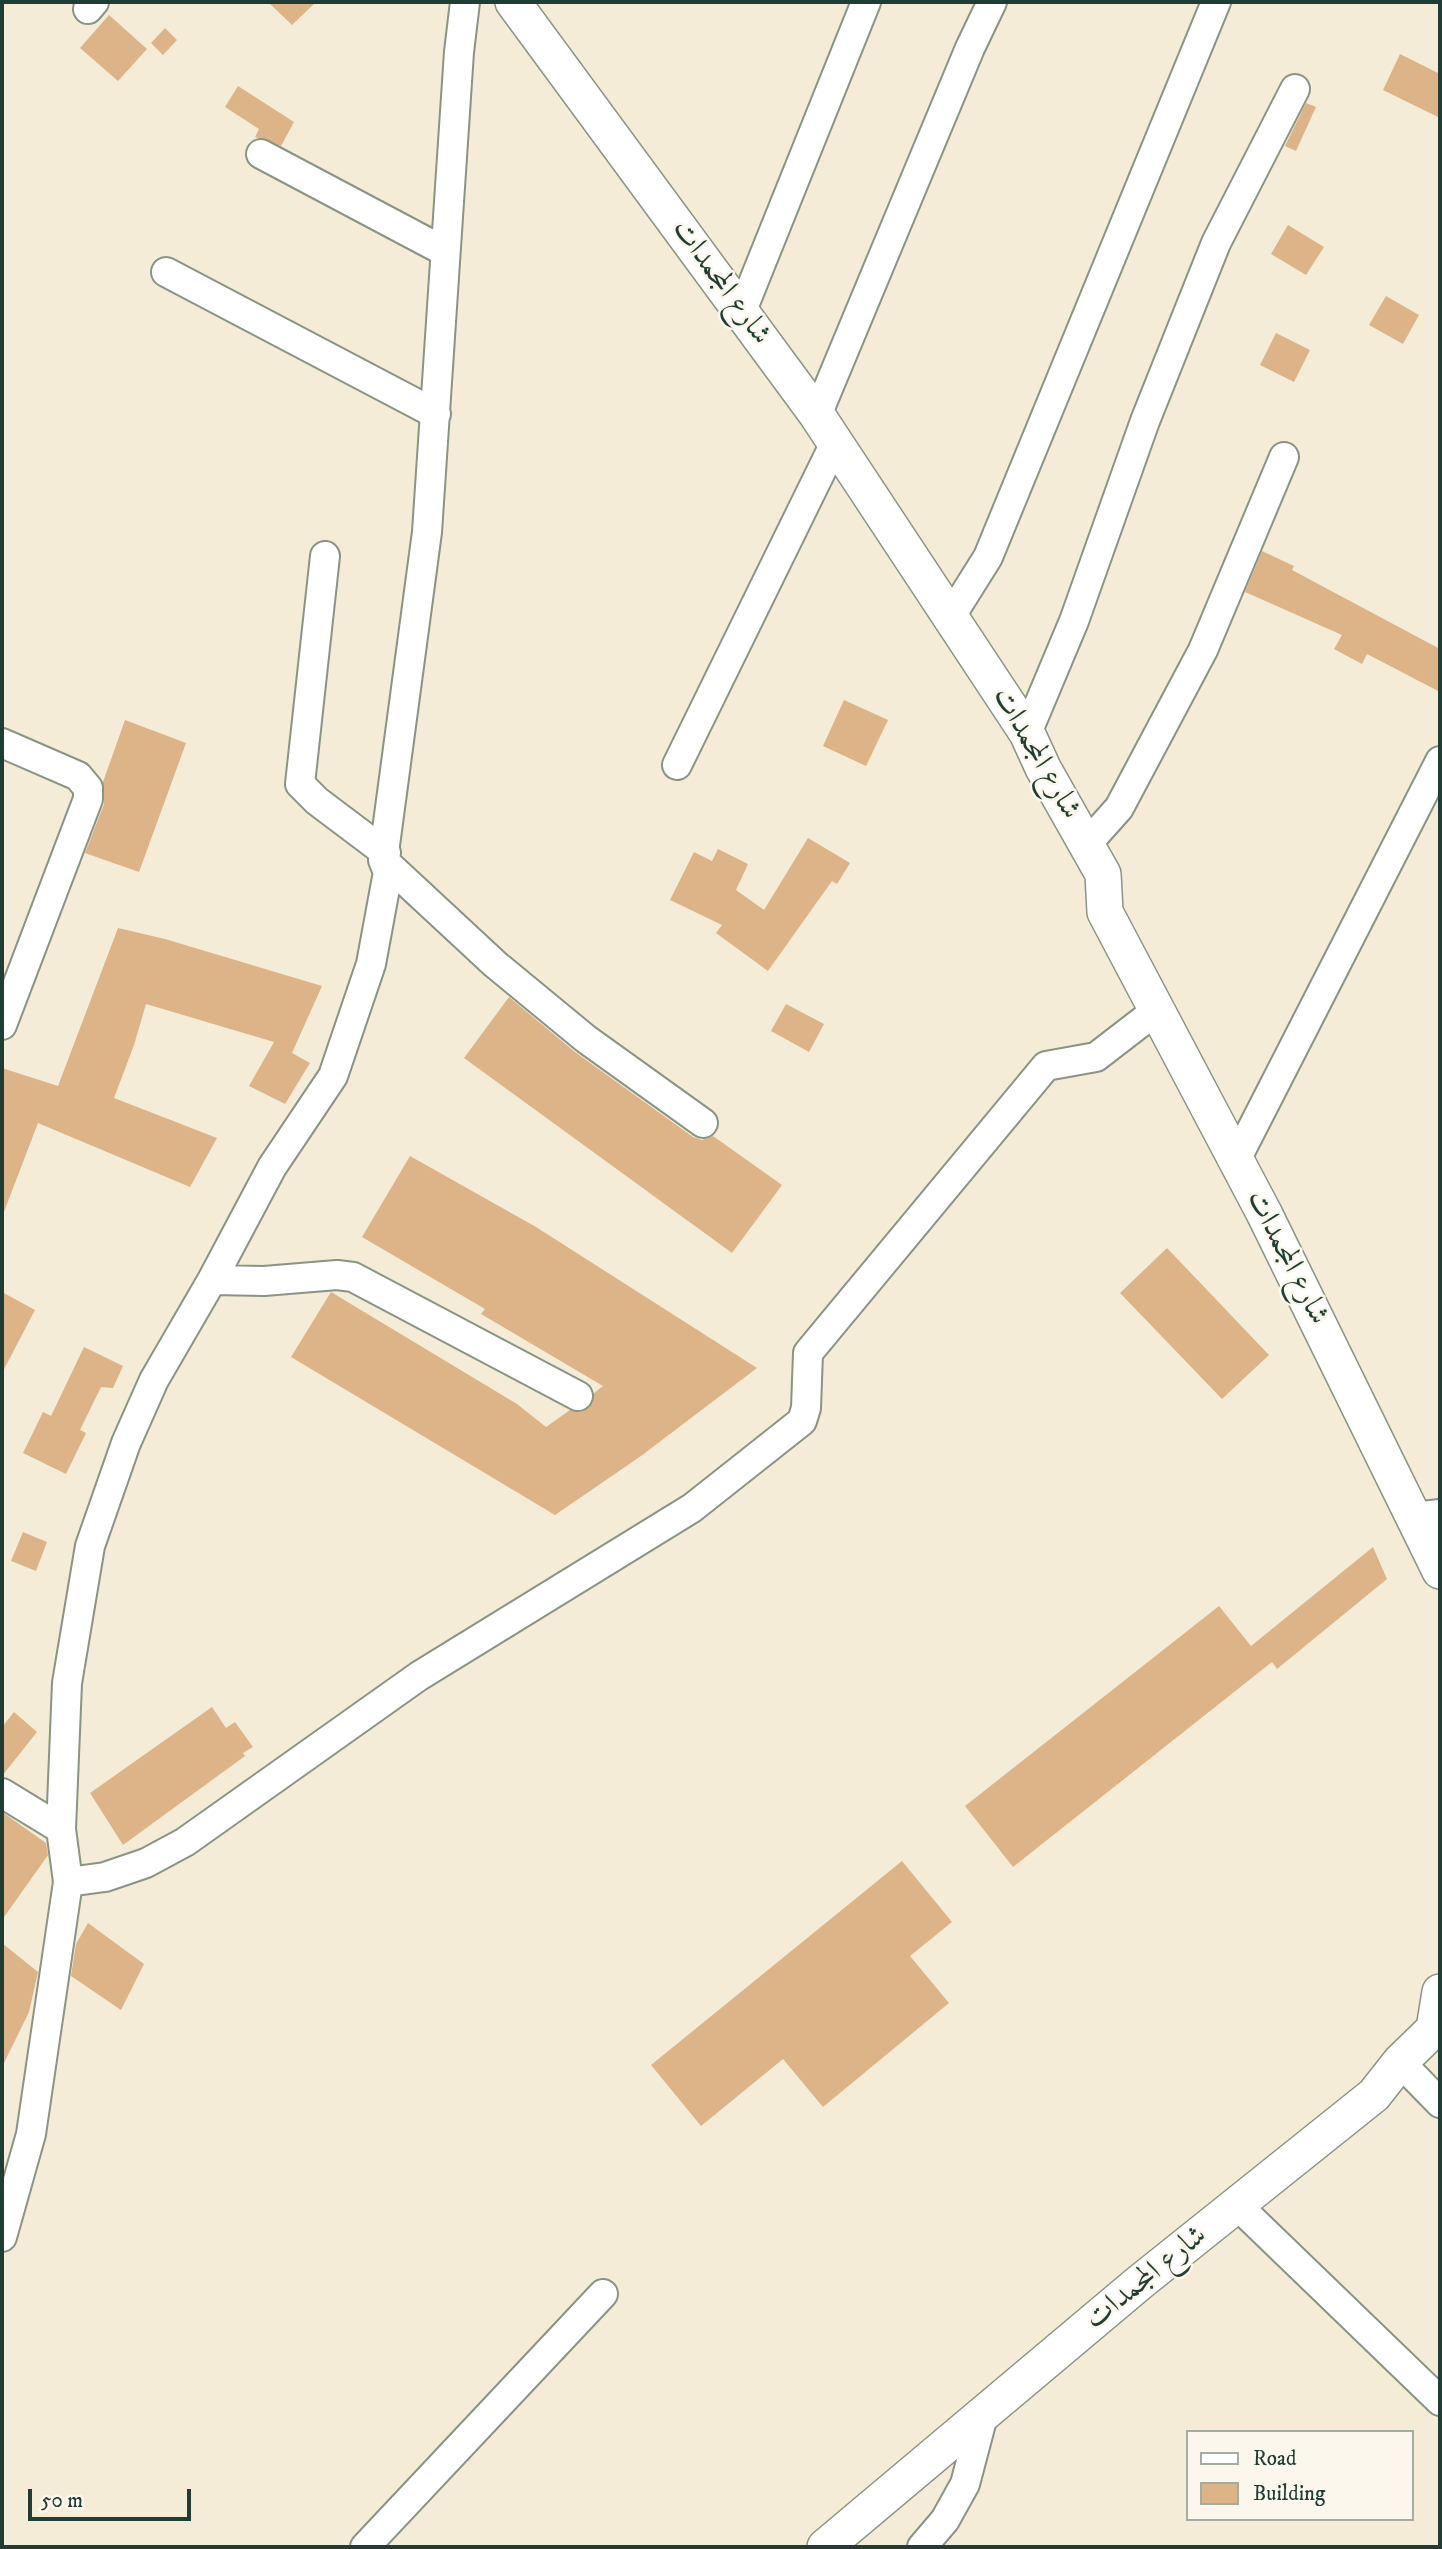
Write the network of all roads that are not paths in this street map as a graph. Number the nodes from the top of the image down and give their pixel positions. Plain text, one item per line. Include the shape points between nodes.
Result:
1 (465, 2) edge
2 (513, 2) edge
3 (866, 2) edge
4 (992, 2) edge
5 (1216, 2) edge
6 (1295, 89) dead end
7 (261, 154) dead end
8 (444, 251) junction
9 (166, 272) dead end
10 (741, 313) junction
11 (436, 414) junction
12 (826, 429) junction
13 (1284, 457) dead end
14 (325, 556) dead end
15 (951, 616) junction
16 (1027, 733) junction
17 (2, 743) edge
18 (1440, 761) edge
19 (677, 765) dead end
20 (1086, 845) junction
21 (385, 857) junction
22 (1157, 1010) junction
23 (2, 1025) edge
24 (703, 1123) dead end
25 (1236, 1160) junction
26 (212, 1280) junction
27 (578, 1396) dead end
28 (1427, 1516) edge
29 (1440, 1572) edge
30 (2, 1793) edge
31 (61, 1829) junction
32 (68, 1882) junction
33 (1440, 1992) edge
34 (1437, 2026) edge
35 (1400, 2062) junction
36 (1440, 2103) edge
37 (1238, 2206) junction
38 (2, 2237) edge
39 (603, 2294) dead end
40 (1440, 2401) edge
41 (983, 2416) junction
42 (365, 2547) edge
43 (825, 2547) edge
44 (922, 2547) edge

1 - 8 street
2 - 10 main road, شارع المجمدات
3 - 10 street
4 - 12 street via 970,48
5 - 15 street via 988,557
6 - 16 street via 1216,243 1145,421 1074,621
7 - 8 street
8 - 11 street
9 - 11 street
10 - 12 main road, شارع المجمدات
11 - 21 street via 427,532
12 - 15 main road, شارع المجمدات
12 - 19 street
13 - 20 street via 1203,650 1119,808
14 - 21 street via 300,784
15 - 16 main road, شارع المجمدات
16 - 20 main road, شارع المجمدات
17 - 23 street via 78,776 88,788 88,799
18 - 25 street
20 - 22 main road, شارع المجمدات via 1103,874 1105,912
21 - 24 street via 495,964 576,1031
21 - 26 street via 388,872 370,964 333,1076 272,1167
22 - 25 main road, شارع المجمدات
22 - 32 street via 1096,1057 1046,1066 808,1353 802,1421 692,1508 419,1676 185,1842 146,1863 105,1877
25 - 28 main road, شارع المجمدات
26 - 27 street via 353,1277
26 - 31 street via 154,1380 90,1546 67,1683
28 - 29 main road, شارع المجمدات
30 - 31 street
31 - 32 street
32 - 38 street via 31,2134
33 - 34 main road, شارع المجمدات
34 - 35 main road, شارع المجمدات
35 - 36 street
35 - 37 main road, شارع المجمدات via 1374,2095
37 - 40 street
37 - 41 main road, شارع المجمدات
39 - 42 street
41 - 43 main road, شارع المجمدات
41 - 44 street via 965,2484 945,2520

